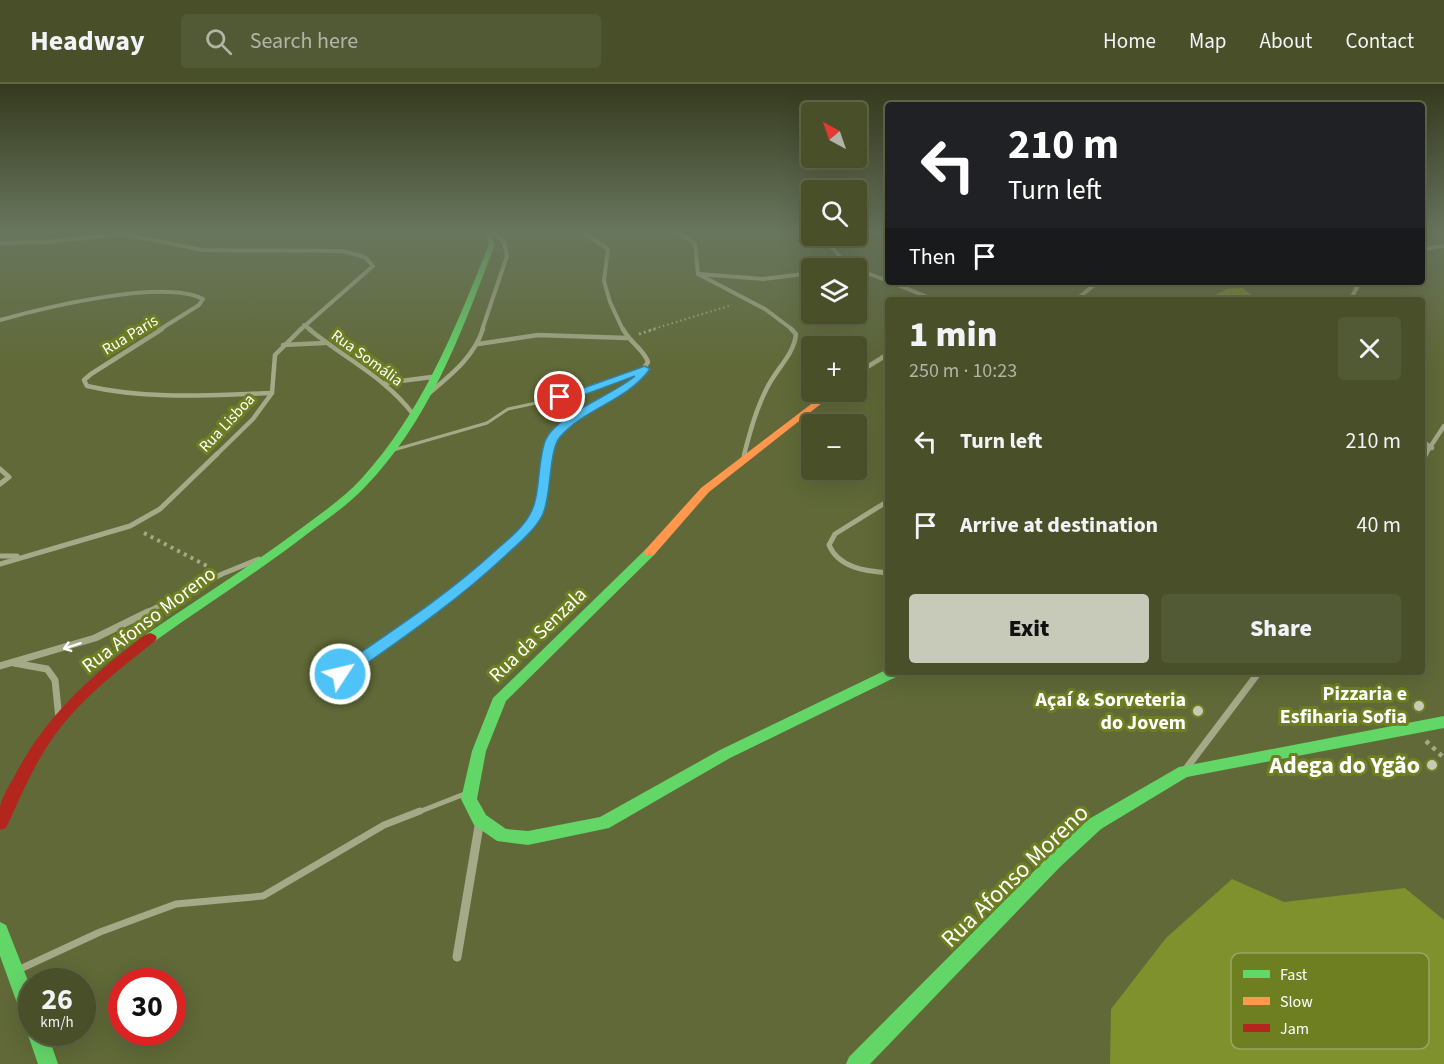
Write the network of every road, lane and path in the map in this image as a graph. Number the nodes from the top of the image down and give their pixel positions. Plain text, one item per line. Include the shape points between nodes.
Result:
1 (363, 277) edge
2 (478, 277) edge
3 (500, 277) edge
4 (605, 277) edge
5 (703, 277) edge
6 (734, 277) edge
7 (782, 277) edge
8 (897, 285) edge
9 (1094, 285) edge
10 (927, 297) edge
11 (1080, 297) edge
12 (747, 301) junction
13 (0, 320) edge
14 (304, 325) junction
15 (627, 338) junction
16 (324, 343) junction
17 (478, 344) junction
18 (282, 345) junction
19 (885, 356) edge
20 (867, 367) edge
21 (645, 369) junction
22 (432, 377) junction
23 (385, 383) junction
24 (272, 393) junction
25 (419, 402) junction
26 (819, 402) edge
27 (413, 414) junction
28 (1444, 426) edge
29 (1425, 443) edge
30 (1432, 448) junction
31 (387, 452) junction
32 (1425, 456) edge
33 (744, 458) junction
34 (0, 469) edge
35 (0, 484) edge
36 (885, 503) edge
37 (130, 526) junction
38 (278, 552) junction
39 (0, 556) edge
40 (22, 556) junction
41 (0, 564) edge
42 (885, 573) edge
43 (222, 574) junction
44 (11, 662) junction
45 (0, 666) edge
46 (340, 674) dead end
47 (887, 675) edge
48 (1257, 675) edge
49 (59, 719) junction
50 (1444, 722) edge
51 (1184, 771) junction
52 (470, 792) junction
53 (480, 820) junction
54 (0, 823) edge
55 (0, 931) edge
56 (456, 957) dead end
57 (14, 972) junction
58 (18, 982) edge
59 (42, 1046) edge
60 (48, 1064) edge
61 (856, 1064) edge

1 - 14 street
2 - 22 main road, Rua Afonso Moreno
3 - 17 street, Rua Afonso Moreno
4 - 15 street via 606,291
5 - 12 street
6 - 7 street
8 - 10 street
9 - 11 street
12 - 15 path
12 - 33 street via 787,323 796,334 796,342 772,377 751,427
13 - 24 street, Rua Paris via 104,296 192,293 203,299 199,305 91,374 84,380 87,386 111,393 161,395
14 - 16 street, Rua Somália
14 - 18 street
15 - 17 street via 538,335
15 - 21 street via 646,356
16 - 18 street
16 - 23 street, Rua Somália
17 - 25 street, Rua Afonso Moreno via 465,362
18 - 24 street, Rua Lisboa via 275,355
19 - 20 street
21 - 31 lane via 578,394 508,409 488,423
21 - 46 street via 622,391 571,419 552,439 537,515 513,541 431,611
22 - 23 street
22 - 25 main road, Rua Afonso Moreno
23 - 27 street, Rua Somália
24 - 37 street, Rua Lisboa via 253,419 160,509
25 - 27 main road, Rua Afonso Moreno
26 - 33 main road, Rua da Senzala
27 - 31 main road, Rua Afonso Moreno
28 - 30 street
29 - 30 street
30 - 32 street
31 - 38 main road, Rua Afonso Moreno via 367,479
33 - 52 main road, Rua da Senzala via 705,490 639,565 500,698 479,751
34 - 35 street via 9,477
36 - 42 street via 835,534 829,545 830,551 847,564
37 - 40 street, Rua Lisboa
37 - 43 path
38 - 43 street, Rua Afonso Moreno
38 - 49 main road, Rua Afonso Moreno via 154,635 86,691
39 - 40 street
40 - 41 street, Rua Lisboa
43 -> 44 street, Rua Afonso Moreno via 95,638
44 - 45 street, Rua Afonso Moreno
44 - 49 street via 47,669 55,680
47 - 53 main road via 725,754 603,823 528,838 503,836
48 - 51 street
49 - 54 main road, Rua Afonso Moreno via 28,766
50 - 51 main road, Rua Afonso Moreno
51 - 61 main road, Rua Afonso Moreno via 1095,824
52 - 53 main road via 469,799
52 - 57 lane via 384,825 262,896 176,904 100,932
53 - 56 street
55 - 57 main road
57 - 58 main road
59 - 60 main road

